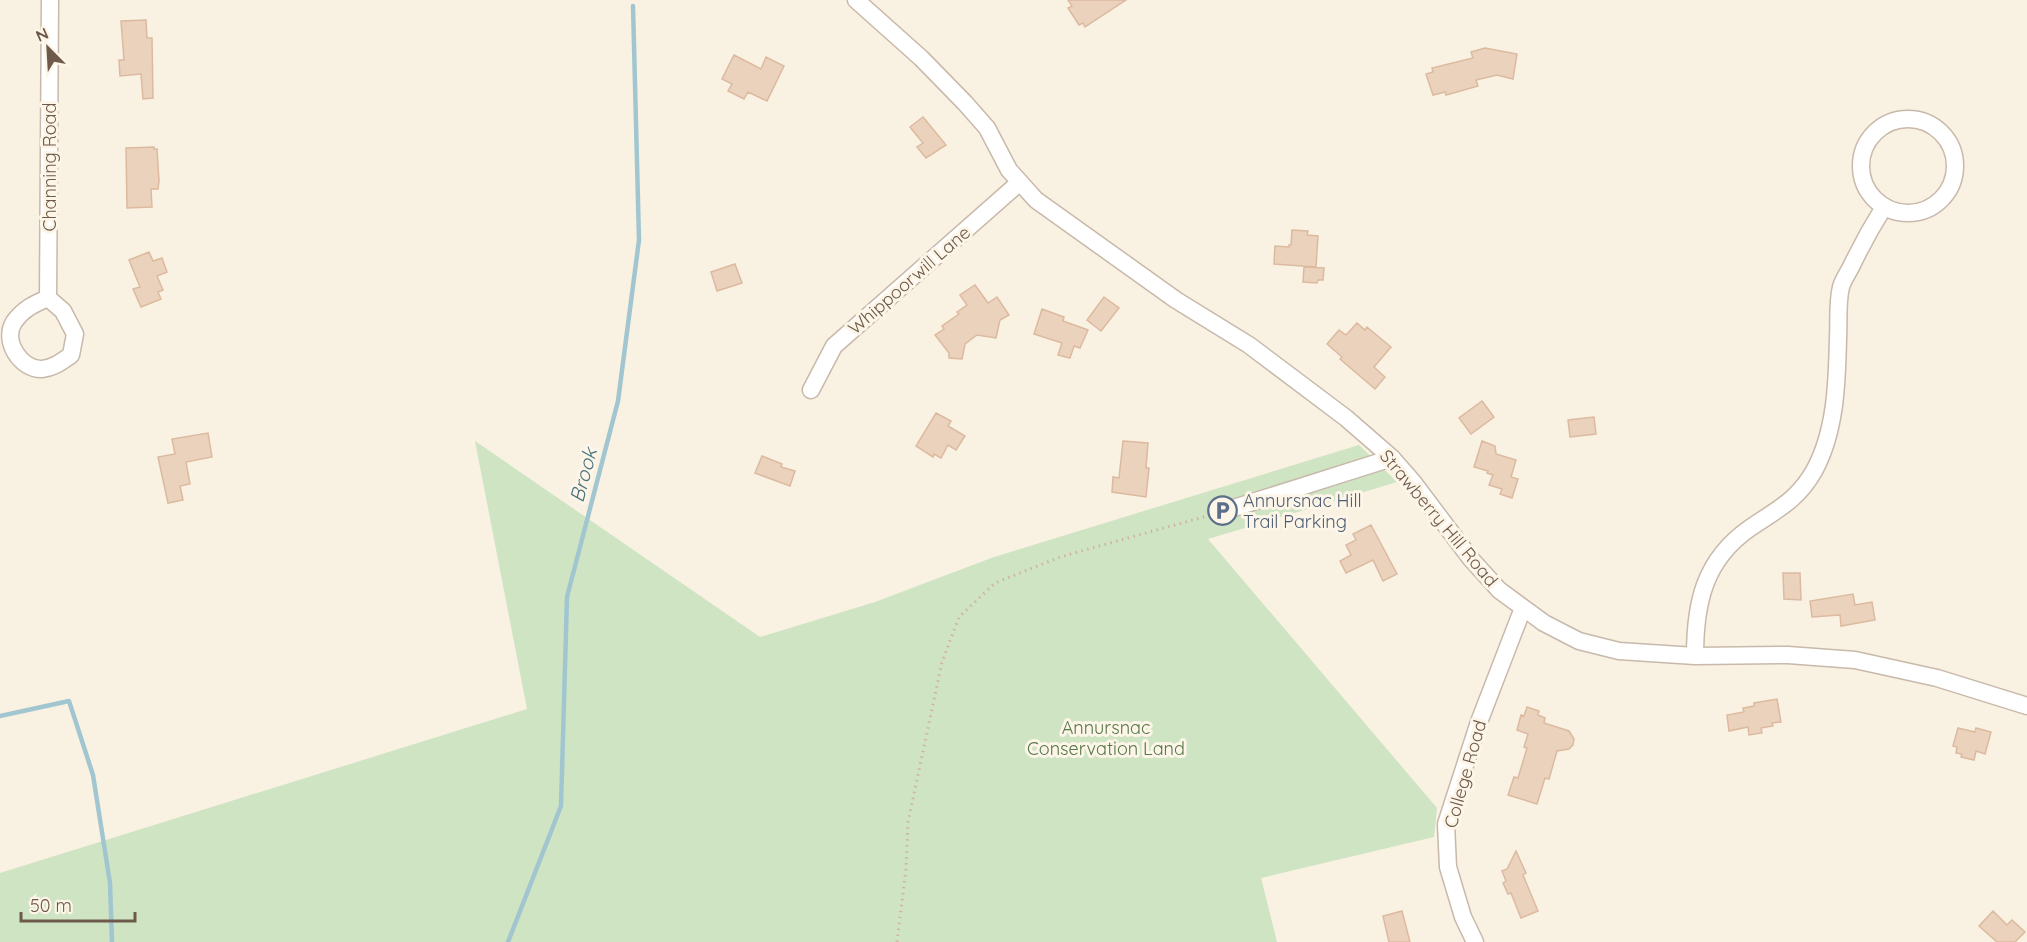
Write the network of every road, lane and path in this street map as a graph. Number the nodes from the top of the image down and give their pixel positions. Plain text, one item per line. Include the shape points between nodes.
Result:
1 (50, 0) edge
2 (856, 0) edge
3 (1020, 182) junction
4 (1884, 207) junction
5 (48, 298) junction
6 (812, 390) dead end
7 (1392, 458) junction
8 (1221, 512) joint
9 (1523, 608) junction
10 (1695, 656) junction
11 (2027, 705) edge
12 (897, 942) edge
13 (1475, 942) edge

1 - 5 street, Channing Road
2 - 3 street, Strawberry Hill Road via 965,103 987,128 1009,170
3 - 6 street, Whippoorwill Lane via 834,346
3 - 7 street, Strawberry Hill Road via 1068,225 1249,345
4 - 4 street via 1863,180 1861,162 1870,138 1899,120 1916,120 1932,126 1945,137 1955,160 1946,194 1934,206 1917,212 1900,213
4 - 10 street via 1841,287 1834,408 1826,446 1813,473 1794,498 1750,528 1714,563 1699,602
5 - 5 street via 27,308 13,324 11,342 17,356 40,369 55,366 71,355 75,334 63,311
7 - 8 street
7 - 9 street, Strawberry Hill Road via 1471,559 1499,590
8 - 12 path via 1060,557 994,583 959,617 942,662 908,822
9 - 10 street, Strawberry Hill Road via 1579,640 1619,651
9 - 13 street, College Road via 1479,722 1446,824 1448,867
10 - 11 street, Strawberry Hill Road via 1788,655 1855,660 1937,678

